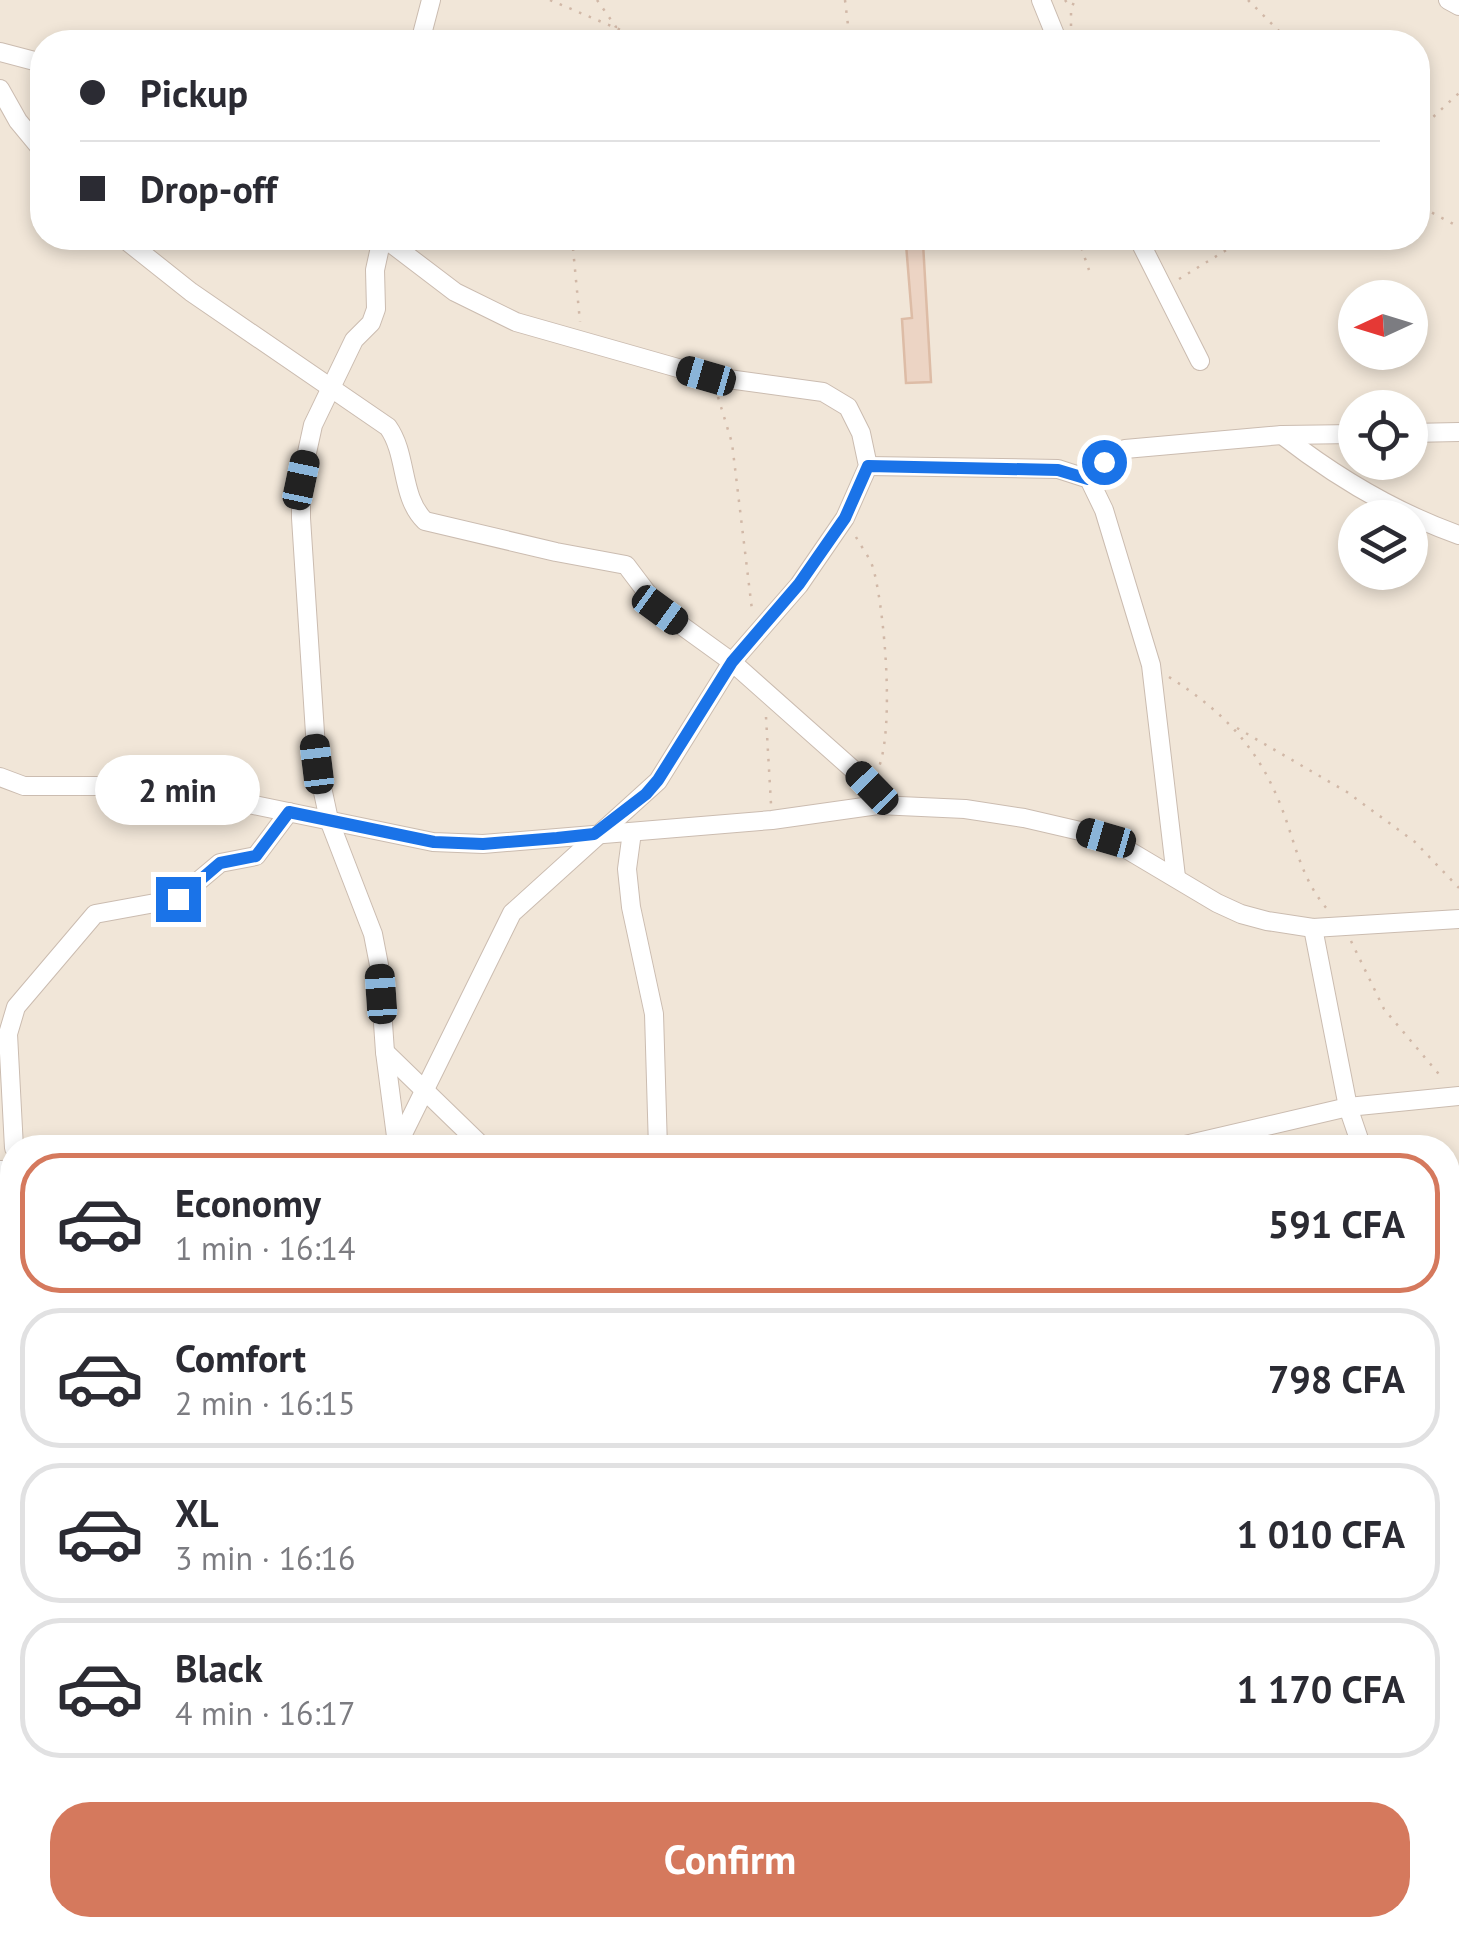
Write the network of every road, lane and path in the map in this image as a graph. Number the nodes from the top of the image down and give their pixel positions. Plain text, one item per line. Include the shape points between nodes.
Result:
1 (431, 0) edge
2 (550, 0) edge
3 (597, 0) edge
4 (845, 0) edge
5 (1041, 0) edge
6 (1066, 0) edge
7 (1075, 0) edge
8 (1248, 0) edge
9 (1448, 0) edge
10 (1459, 6) edge
11 (1071, 8) junction
12 (1071, 26) dead end
13 (616, 27) junction
14 (423, 30) edge
15 (615, 30) edge
16 (623, 30) edge
17 (849, 30) edge
18 (1053, 30) edge
19 (1278, 30) edge
20 (0, 52) edge
21 (30, 61) edge
22 (0, 88) edge
23 (1459, 93) edge
24 (1430, 119) edge
25 (30, 136) edge
26 (1430, 212) edge
27 (1459, 227) edge
28 (137, 250) edge
29 (380, 250) edge
30 (399, 250) edge
31 (573, 250) edge
32 (1082, 250) edge
33 (1144, 250) edge
34 (1227, 250) edge
35 (1089, 270) dead end
36 (1164, 289) junction
37 (581, 338) junction
38 (1200, 361) dead end
39 (706, 376) junction
40 (331, 390) junction
41 (1459, 432) edge
42 (1428, 433) edge
43 (1338, 434) edge
44 (1282, 435) junction
45 (868, 466) junction
46 (1088, 479) junction
47 (845, 518) junction
48 (1459, 536) edge
49 (756, 638) junction
50 (732, 662) junction
51 (1151, 665) junction
52 (765, 690) junction
53 (1236, 728) junction
54 (0, 777) edge
55 (875, 797) junction
56 (289, 812) junction
57 (329, 820) junction
58 (772, 820) junction
59 (632, 832) junction
60 (594, 834) junction
61 (1176, 877) junction
62 (1459, 888) edge
63 (1459, 920) edge
64 (1344, 926) junction
65 (1313, 928) junction
66 (385, 1052) junction
67 (425, 1092) junction
68 (1458, 1095) edge
69 (1348, 1106) junction
70 (13, 1135) edge
71 (396, 1135) edge
72 (403, 1135) edge
73 (470, 1135) edge
74 (658, 1135) edge
75 (1226, 1135) edge
76 (1358, 1135) edge

1 - 14 street
2 - 13 path
3 - 13 path
4 - 17 path
5 - 18 street
6 - 11 path
7 - 11 path
8 - 19 path
9 - 10 street
11 - 12 path
13 - 15 path
13 - 16 path
20 - 21 street
22 - 25 street
23 - 24 path
26 - 27 path
28 - 40 street
29 - 40 street via 376,309
30 - 37 street via 455,292 516,322
31 - 37 path
32 - 35 path
33 - 36 street
34 - 36 path
36 - 38 street
37 - 39 street
39 - 45 street via 823,392 848,407
39 - 49 path via 732,443
40 - 50 street via 388,427 402,452 412,502 425,520 626,565 652,603
40 - 57 street via 313,425 300,518 313,733
41 - 42 street
43 - 44 street
44 - 46 street via 1125,448
44 - 48 street via 1380,501
45 - 46 street via 1058,470
45 - 47 street
46 - 51 street via 1104,510
47 - 49 street
47 - 55 path via 874,566 881,616 886,700
49 - 50 street
50 - 52 street
50 - 60 street via 658,780
51 - 53 path
51 - 61 street
52 - 55 street
52 - 58 path
53 - 62 path via 1347,792 1415,842
53 - 64 path via 1274,790 1315,895
54 - 56 street via 24,786 104,786
55 - 58 street
55 - 61 street via 1083,831
56 - 57 street
56 - 70 street via 256,856 220,863 178,899 95,914 56,956 10,1018
57 - 60 street via 434,842
57 - 66 street via 373,934
58 - 59 street
59 - 60 street
59 - 74 street via 630,908 654,1014
60 - 67 street via 512,912
61 - 65 street via 1241,914
63 - 64 street
64 - 65 street
64 - 68 path via 1384,1009
65 - 69 street
66 - 67 street
66 - 71 street
67 - 72 street
67 - 73 street
68 - 69 street
69 - 75 street
69 - 76 street

